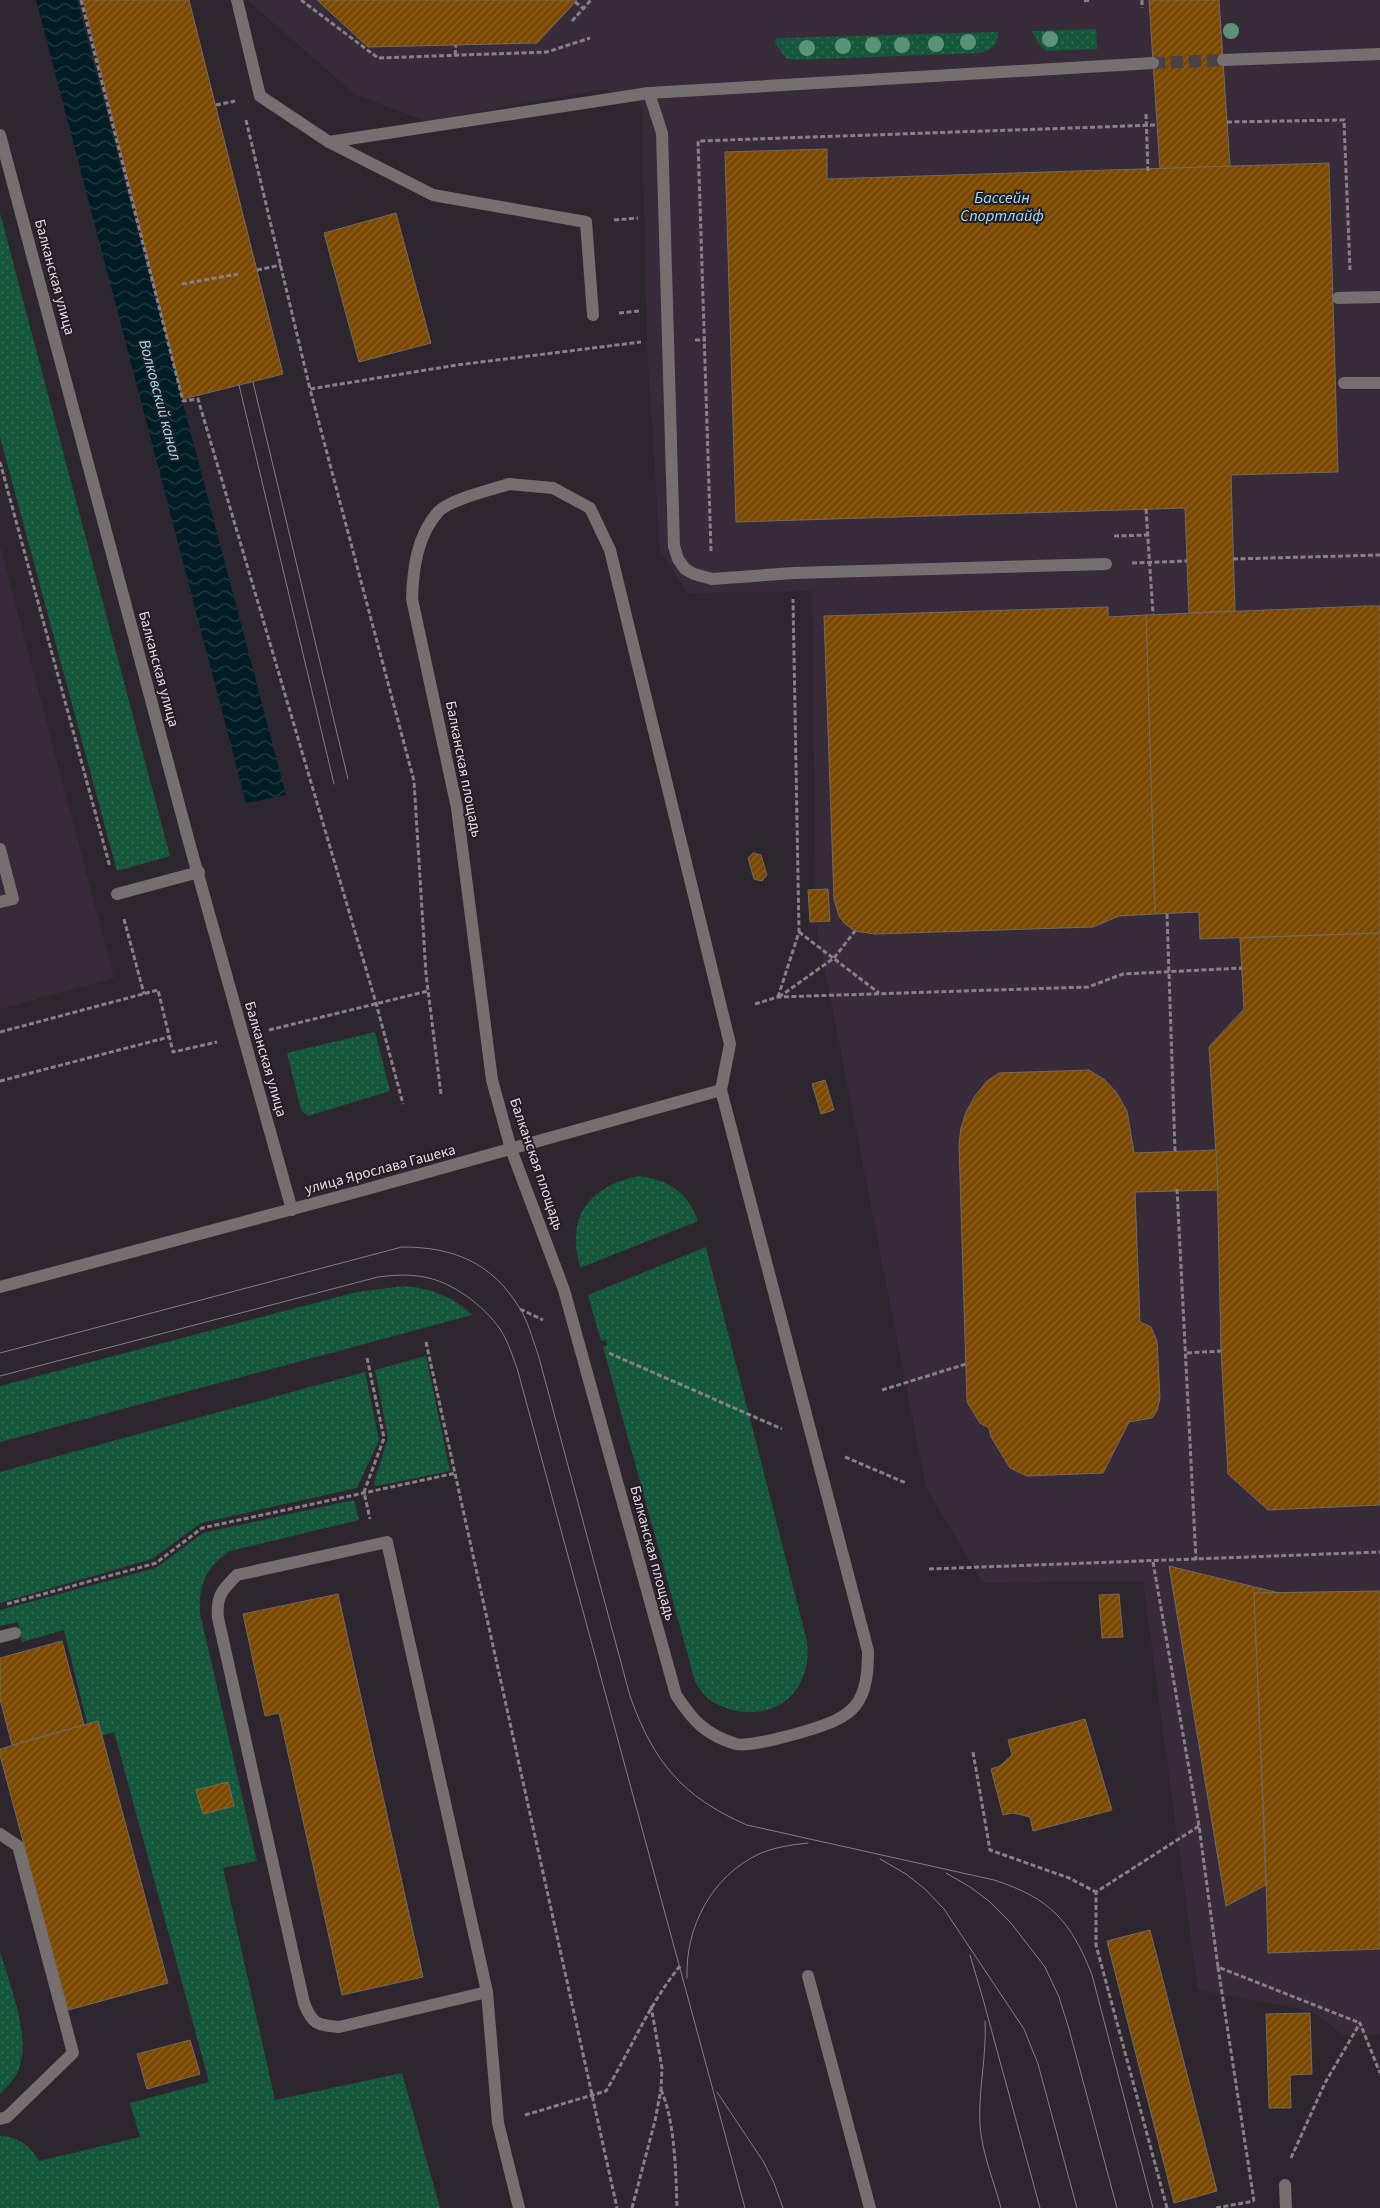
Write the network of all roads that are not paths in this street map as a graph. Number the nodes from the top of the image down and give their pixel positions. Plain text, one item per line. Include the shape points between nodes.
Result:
1 (237, 0) edge
2 (1380, 54) edge
3 (1223, 60) tunnel mouth
4 (1153, 63) tunnel mouth
5 (650, 93) junction
6 (0, 135) edge
7 (329, 142) junction
8 (1380, 297) edge
9 (1345, 298) road end
10 (593, 315) road end
11 (1344, 383) dead end
12 (1380, 383) edge
13 (1106, 564) road end
14 (0, 849) edge
15 (199, 872) junction
16 (117, 894) road end
17 (0, 902) edge
18 (721, 1090) junction
19 (511, 1149) junction
20 (292, 1210) junction
21 (0, 1287) edge
22 (15, 1633) dead end
23 (0, 1637) edge
24 (0, 1834) edge
25 (808, 1976) dead end
26 (487, 1992) junction
27 (0, 2119) edge
28 (1285, 2185) road end
29 (519, 2208) edge
30 (870, 2208) edge
31 (1286, 2208) edge

1 - 7 street via 260,96
2 - 3 street
4 - 5 street
5 - 7 street
5 - 13 street via 662,132 674,546 685,569 712,579 793,573
6 - 15 street, Балканская улица
7 - 10 street via 433,195 586,222
8 - 9 street
11 - 12 street
14 - 17 street via 13,899
15 - 16 street
15 - 20 street, Балканская улица
18 - 19 street, улица Ярослава Гашека
18 - 19 street, Балканская площадь via 868,1651 864,1689 855,1706 838,1720 783,1738 739,1745 712,1735 691,1718 676,1695 564,1290
18 - 19 street, Балканская площадь via 730,1044 610,550 590,508 553,488 509,484 468,497 439,511 422,539 414,566 412,599 457,808 492,1080
19 - 20 street, улица Ярослава Гашека
20 - 21 street, улица Ярослава Гашека
22 - 23 street
24 - 27 street via 18,1846 73,2053 7,2117
25 - 30 street
26 - 26 street via 339,2027 320,2025 309,2018 218,1618 217,1603 223,1589 237,1576 388,1542
26 - 29 street via 498,2123
28 - 31 street

